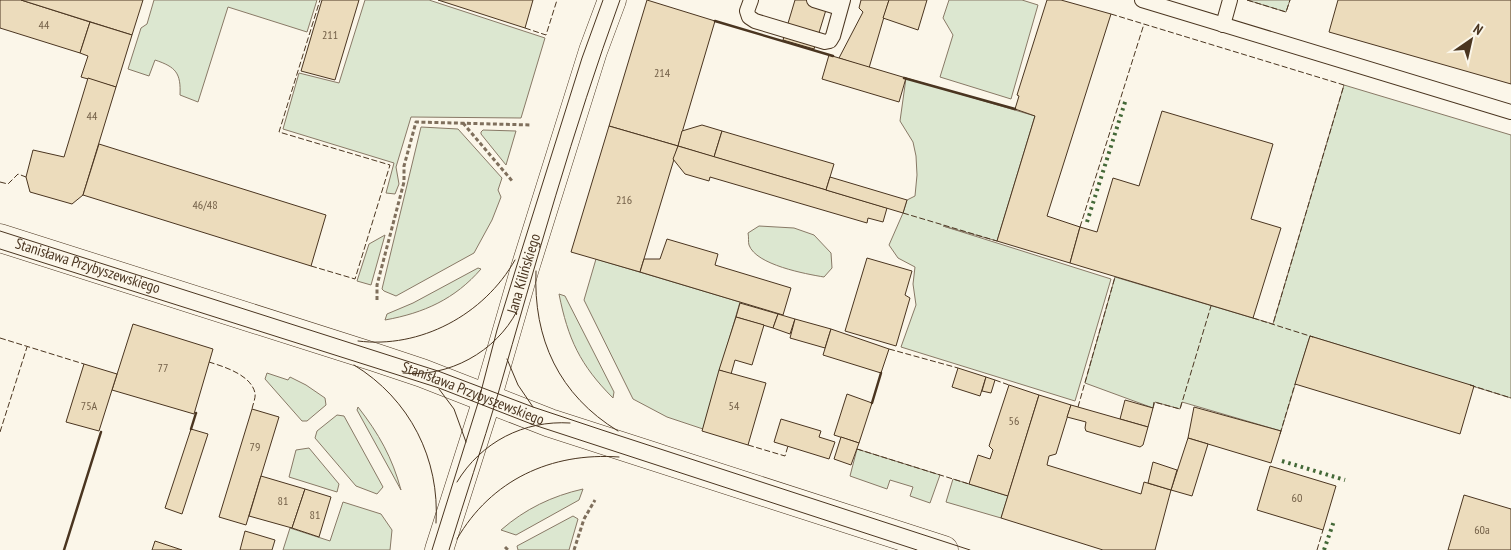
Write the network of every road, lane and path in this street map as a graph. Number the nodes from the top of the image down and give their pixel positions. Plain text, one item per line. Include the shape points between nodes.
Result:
1 (612, 0) edge
2 (751, 0) edge
3 (814, 0) edge
4 (1142, 0) edge
5 (1230, 0) edge
6 (842, 4) edge
7 (1223, 24) junction
8 (1511, 112) edge
9 (463, 123) junction
10 (531, 125) dead end
11 (513, 182) dead end
12 (0, 238) edge
13 (377, 300) dead end
14 (488, 398) junction
15 (594, 500) dead end
16 (439, 550) edge
17 (574, 550) edge
18 (944, 550) edge

1 - 14 street, Jana Kilińskiego via 525,268
2 - 6 lane via 749,18 754,21 825,42 833,36
3 - 6 lane
4 - 7 lane
5 - 7 lane
7 - 8 lane
9 - 10 path
9 - 11 path
9 - 13 path via 416,122 377,286
12 - 14 street, Stanisława Przybyszewskiego via 374,357
14 - 16 street, Jana Kilińskiego
14 - 18 street, Stanisława Przybyszewskiego via 550,423
15 - 17 path

